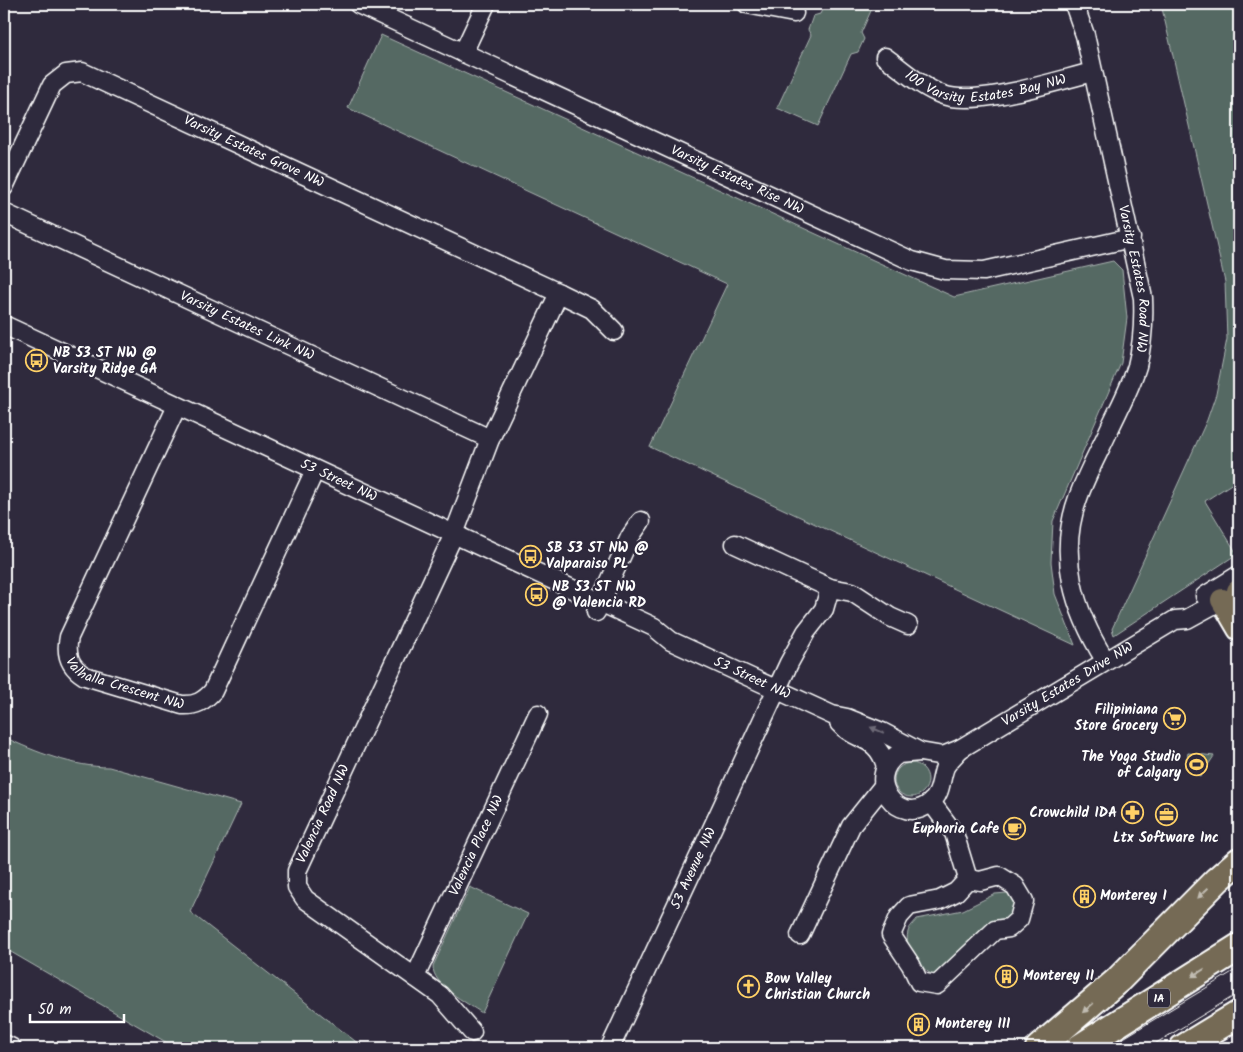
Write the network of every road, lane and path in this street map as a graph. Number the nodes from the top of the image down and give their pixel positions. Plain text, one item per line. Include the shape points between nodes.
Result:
1 (358, 4) edge
2 (486, 4) edge
3 (747, 4) edge
4 (1074, 4) edge
5 (794, 13) dead end
6 (463, 53) junction
7 (884, 57) dead end
8 (1093, 72) junction
9 (4, 187) edge
10 (4, 213) edge
11 (1131, 238) junction
12 (559, 293) junction
13 (4, 325) edge
14 (614, 331) dead end
15 (4, 337) edge
16 (175, 411) junction
17 (490, 439) junction
18 (313, 475) junction
19 (641, 520) dead end
20 (451, 539) junction
21 (735, 544) dead end
22 (830, 588) junction
23 (1232, 589) edge
24 (598, 607) junction
25 (908, 625) dead end
26 (1239, 629) edge
27 (1105, 660) junction
28 (778, 690) junction
29 (538, 714) dead end
30 (832, 715) junction
31 (960, 749) junction
32 (920, 752) junction
33 (886, 766) junction
34 (883, 786) junction
35 (931, 802) junction
36 (894, 803) junction
37 (869, 804) junction
38 (1239, 861) edge
39 (968, 879) junction
40 (800, 935) dead end
41 (1239, 948) edge
42 (416, 977) junction
43 (1239, 1014) edge
44 (472, 1032) dead end
45 (4, 1044) edge
46 (12, 1048) edge
47 (610, 1048) edge
48 (1039, 1048) edge
49 (1079, 1048) edge
50 (1183, 1048) edge

1 - 6 street, Varsity Estates Rise NW
2 - 6 street
3 - 5 street
4 - 8 street, Varsity Estates Road NW
6 - 11 street, Varsity Estates Rise NW via 902,257 928,266 984,271
7 - 8 street, 100 Varsity Estates Bay NW via 941,95 962,99 982,98
8 - 11 street, Varsity Estates Road NW
9 - 12 street, Varsity Estates Grove NW via 52,85 66,74 82,72
10 - 17 street, Varsity Estates Link NW
11 - 27 street, Varsity Estates Road NW via 1143,298 1140,353 1130,385 1078,500 1069,545 1071,581 1078,609
12 - 14 street, Varsity Estates Grove NW via 592,309
12 - 17 street
13 - 16 street, 53 Street NW
15 - 16 street, 53 Street NW
16 - 18 street, 53 Street NW
16 - 18 street, Valhalla Crescent NW via 69,637 67,655 74,668 85,676 182,704 194,704 208,696
17 - 20 street
18 - 20 street, 53 Street NW
19 - 24 street
20 - 24 street, 53 Street NW
20 - 42 street, Valencia Road NW via 296,878 305,899
21 - 22 street
22 - 25 street via 861,596 881,612
22 - 28 street, 53 Avenue NW via 824,609 806,632
23 - 26 main road
23 - 27 street, Varsity Estates Drive NW via 1186,619 1175,620
24 - 28 street, 53 Street NW via 654,627 671,641
27 - 31 street, Varsity Estates Drive NW
28 - 30 street, 53 Street NW
28 - 47 street, 53 Avenue NW
29 - 42 street, Valencia Place NW
32 -> 30 street, 53 Street NW via 882,732
30 - 33 street, 53 Street NW via 843,727 874,745
31 - 32 street, Varsity Estates Drive NW via 943,756
31 - 35 street, Varsity Estates Drive NW via 946,766 939,790
32 - 33 street via 898,754
33 - 34 street
34 - 36 street
34 - 37 street
35 - 36 street via 912,810
35 - 39 street via 954,833
36 - 37 street
37 - 40 street via 851,826
38 -> 48 highway via 1098,999
39 - 39 street via 980,882 999,876 1015,886 1024,901 1019,919 1009,928 995,930 936,985 918,982 891,935 899,917 909,906 940,900 956,892
41 -> 49 highway, 1A
42 - 44 street, Valencia Road NW via 440,995
43 - 50 highway
45 - 46 street

